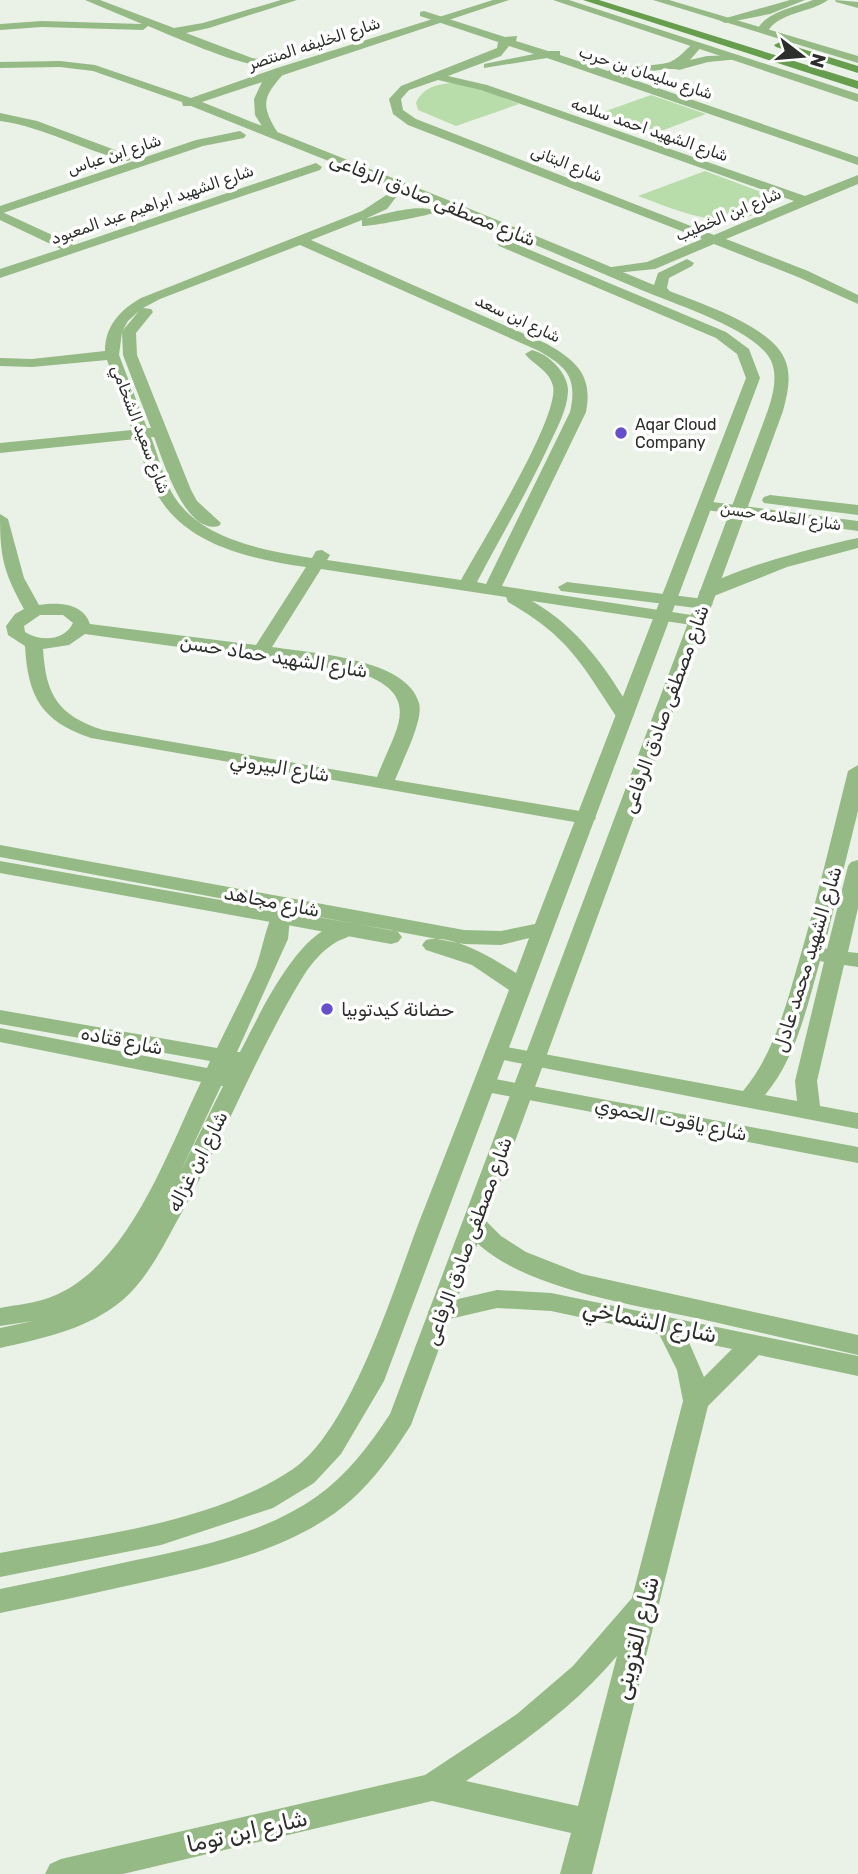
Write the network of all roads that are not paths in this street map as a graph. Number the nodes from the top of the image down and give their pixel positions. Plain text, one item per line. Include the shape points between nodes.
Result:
1 (244, 0) edge
2 (504, 0) edge
3 (558, 0) edge
4 (588, 0) edge
5 (800, 0) edge
6 (823, 0) edge
7 (840, 0) edge
8 (297, 1) edge
9 (653, 2) edge
10 (858, 5) edge
11 (80, 6) edge
12 (271, 9) junction
13 (438, 12) junction
14 (725, 20) junction
15 (225, 23) junction
16 (42, 24) junction
17 (0, 27) edge
18 (143, 27) junction
19 (763, 31) junction
20 (166, 32) junction
21 (509, 40) junction
22 (190, 41) junction
23 (697, 46) junction
24 (552, 54) junction
25 (735, 57) junction
26 (858, 60) edge
27 (0, 65) edge
28 (277, 67) junction
29 (464, 70) junction
30 (858, 70) edge
31 (0, 71) edge
32 (613, 71) junction
33 (249, 72) junction
34 (441, 77) junction
35 (858, 85) edge
36 (483, 87) junction
37 (659, 87) junction
38 (858, 98) edge
39 (176, 102) junction
40 (714, 108) junction
41 (0, 117) edge
42 (0, 123) edge
43 (200, 130) dead end
44 (272, 133) junction
45 (240, 135) junction
46 (858, 155) edge
47 (128, 157) junction
48 (858, 162) edge
49 (103, 166) junction
50 (316, 167) junction
51 (858, 179) edge
52 (858, 191) edge
53 (391, 197) junction
54 (0, 201) edge
55 (806, 201) junction
56 (0, 212) edge
57 (429, 212) junction
58 (728, 240) junction
59 (297, 246) junction
60 (72, 249) junction
61 (610, 271) junction
62 (0, 274) edge
63 (858, 288) edge
64 (665, 294) junction
65 (858, 300) edge
66 (112, 355) junction
67 (0, 362) edge
68 (157, 426) junction
69 (139, 428) junction
70 (0, 437) edge
71 (541, 445) junction
72 (560, 447) junction
73 (0, 448) edge
74 (707, 500) junction
75 (741, 504) junction
76 (858, 510) edge
77 (0, 519) edge
78 (858, 526) edge
79 (858, 544) edge
80 (319, 558) junction
81 (469, 581) junction
82 (497, 587) junction
83 (703, 606) junction
84 (666, 608) junction
85 (34, 611) junction
86 (81, 628) junction
87 (34, 643) junction
88 (261, 650) junction
89 (625, 715) junction
90 (857, 781) edge
91 (384, 784) junction
92 (586, 818) junction
93 (0, 851) edge
94 (858, 866) edge
95 (0, 867) edge
96 (268, 911) junction
97 (544, 928) junction
98 (345, 930) junction
99 (812, 953) junction
100 (836, 956) junction
101 (858, 960) edge
102 (521, 988) junction
103 (0, 1017) edge
104 (0, 1035) edge
105 (496, 1052) junction
106 (535, 1058) junction
107 (229, 1069) junction
108 (484, 1085) junction
109 (523, 1091) junction
110 (749, 1099) junction
111 (809, 1112) junction
112 (858, 1121) edge
113 (858, 1155) edge
114 (474, 1224) junction
115 (441, 1312) junction
116 (0, 1317) edge
117 (667, 1326) junction
118 (0, 1338) edge
119 (755, 1343) junction
120 (858, 1345) edge
121 (858, 1366) edge
122 (696, 1401) junction
123 (0, 1564) edge
124 (0, 1601) edge
125 (645, 1603) junction
126 (432, 1787) junction
127 (589, 1823) junction
128 (61, 1874) edge
129 (576, 1874) edge

1 - 12 street
2 - 13 street, شارع الخليفه المنتصر
3 - 23 street
4 - 35 main road
5 - 14 street
6 - 19 street via 775,18
7 - 10 street
8 - 12 street
9 - 14 street
9 - 30 main road
11 - 16 street
11 - 18 street
11 - 20 street
12 - 15 street
13 - 21 street, شارع سليمان بن حرب
13 - 28 street, شارع الخليفه المنتصر
13 - 28 street, شارع الخليفه المنتصر
14 - 19 street
15 - 20 street
15 - 22 street
16 - 17 street
16 - 18 street
18 - 20 street
19 - 26 street
20 - 22 street
21 - 24 street, شارع سليمان بن حرب
21 - 29 street, شارع البتانى via 496,54
22 - 28 street
22 - 33 street
23 - 25 street
23 - 32 street via 689,57 665,66
24 - 29 street, شارع البتانى
24 - 32 street, شارع سليمان بن حرب
24 - 40 street, شارع سليمان بن حرب
25 - 37 street via 673,69 659,77
25 - 38 street
27 - 39 street, شارع مصطفى صادق الرفاعى via 94,68
28 - 33 street, شارع الخليفه المنتصر
28 - 39 street, شارع الخليفه المنتصر
28 - 44 street via 260,96 260,114
29 - 34 street, شارع البتانى
29 - 36 street, شارع الشهيد احمد سلامه
31 - 39 street, شارع مصطفى صادق الرفاعى via 76,72
32 - 37 street, شارع سليمان بن حرب
33 - 39 street, شارع الخليفه المنتصر
34 - 36 street, شارع الشهيد احمد سلامه
34 - 58 street, شارع البتانى via 405,88 394,105 403,117
36 - 55 street, شارع الشهيد احمد سلامه
37 - 40 street, شارع سليمان بن حرب
39 - 44 street, شارع مصطفى صادق الرفاعى
39 - 45 street, شارع مصطفى صادق الرفاعى
40 - 46 street, شارع سليمان بن حرب
40 - 48 street, شارع سليمان بن حرب
41 - 47 street
42 - 49 street via 42,135
43 - 47 street, شارع ابن عباس
44 - 61 street, شارع مصطفى صادق الرفاعى
45 - 50 street, شارع مصطفى صادق الرفاعى
45 - 56 street, شارع ابن عباس via 200,143
47 - 49 street, شارع ابن عباس
49 - 54 street, شارع ابن عباس
50 - 53 street, شارع مصطفى صادق الرفاعى
50 - 60 street, شارع الشهيد ابراهيم عبد المعبود
51 - 55 street, شارع ابن الخطيب
52 - 58 street, شارع ابن الخطيب
53 - 57 street, شارع مصطفى صادق الرفاعى
53 - 59 street, شارع سعيد الشخامي via 367,214
55 - 58 street, شارع ابن الخطيب
56 - 60 street
57 - 59 street, شارع سعيد الشخامي via 377,219
57 - 74 street, شارع مصطفى صادق الرفاعى via 701,325 744,352 753,378
58 - 61 street, شارع ابن الخطيب via 650,266
58 - 63 street, شارع البتانى
58 - 64 street, شارع ابن الخطيب via 663,276 660,288
58 - 65 street, شارع البتانى
59 - 66 street, شارع سعيد الشخامي via 140,303 118,322
59 - 68 street, شارع سعيد الشخامي via 165,300 135,323 129,332 129,348
59 - 71 street, شارع ابن سعد via 543,361 558,378 561,398
59 - 72 street, شارع ابن سعد via 530,341 564,361 583,393
60 - 62 street, شارع الشهيد ابراهيم عبد المعبود
61 - 64 street, شارع مصطفى صادق الرفاعى
64 - 75 street, شارع مصطفى صادق الرفاعى via 750,332 780,363 783,387
66 - 67 street
66 - 69 street, شارع سعيد الشخامي
68 - 69 street
68 - 80 street, شارع سعيد الشخامي via 183,490 198,513 248,538
69 - 70 street
69 - 73 street
69 - 80 street, شارع سعيد الشخامي via 164,493 181,516 236,547
71 - 72 street
71 - 81 street, شارع ابن سعد
72 - 82 street, شارع ابن سعد
74 - 75 street, شارع العلامه حسن
74 - 84 street, شارع مصطفى صادق الرفاعى
75 - 76 street, شارع العلامه حسن
75 - 78 street, شارع العلامه حسن
75 - 83 street, شارع مصطفى صادق الرفاعى
77 - 85 street via 19,587
79 - 83 street via 761,569
80 - 81 street, شارع سعيد الشخامي
80 - 88 street
81 - 82 street, شارع سعيد الشخامي
82 - 84 street, شارع سعيد الشخامي
82 - 89 street via 541,613 573,640 599,670
83 - 84 street, شارع سعيد الشخامي
83 - 106 street, شارع مصطفى صادق الرفاعى
84 - 89 street, شارع مصطفى صادق الرفاعى
85 - 86 street via 73,612 81,619
85 - 87 street via 15,626 17,635
86 - 87 street via 67,640
86 - 88 street, شارع الشهيد حماد حسن
87 - 91 street, شارع البيروني via 39,690 68,723 87,732
88 - 91 street, شارع الشهيد حماد حسن via 360,667 404,691 410,716
89 - 92 street, شارع مصطفى صادق الرفاعى
90 - 99 street, شارع الشهيد محمد عادل
91 - 92 street, شارع البيروني
92 - 97 street, شارع مصطفى صادق الرفاعى
93 - 96 street, شارع مجاهد
94 - 100 street, شارع الشهيد محمد عادل
95 - 96 street, شارع مجاهد
96 - 97 street, شارع مجاهد via 464,937 501,938
96 - 98 street, شارع مجاهد
96 - 107 street, شارع ابن غزاله via 277,939
97 - 102 street, شارع مصطفى صادق الرفاعى
98 - 102 street, شارع مجاهد via 460,951 488,963
98 - 107 street, شارع ابن غزاله via 326,937 308,953
99 - 100 street
99 - 110 street, شارع الشهيد محمد عادل via 784,1046
100 - 101 street
100 - 111 street, شارع الشهيد محمد عادل via 807,1074
102 - 105 street, شارع مصطفى صادق الرفاعى
103 - 107 street, شارع قتاده
104 - 107 street, شارع قتاده
105 - 106 street, شارع ياقوت الحموي
105 - 108 street, شارع مصطفى صادق الرفاعى
106 - 109 street, شارع مصطفى صادق الرفاعى
106 - 110 street, شارع ياقوت الحموي
107 - 116 street, شارع ابن غزاله via 139,1236 117,1263 76,1296 47,1309
107 - 118 street, شارع ابن غزاله via 191,1178 138,1269 84,1313
108 - 109 street, شارع ياقوت الحموي
108 - 123 street, شارع مصطفى صادق الرفاعى via 371,1381 332,1447 306,1475 262,1500 162,1534
109 - 113 street, شارع ياقوت الحموي
109 - 114 street, شارع مصطفى صادق الرفاعى
110 - 111 street, شارع ياقوت الحموي
111 - 112 street, شارع ياقوت الحموي
114 - 115 street, شارع مصطفى صادق الرفاعى
114 - 120 street, شارع الشماخي via 517,1259 589,1285
115 - 117 street, شارع الشماخي via 497,1299 524,1300
115 - 124 street, شارع مصطفى صادق الرفاعى via 402,1418 363,1470 313,1513 204,1558
117 - 119 street, شارع الشماخي
117 - 122 street, شارع القزوينى via 690,1370
119 - 121 street, شارع الشماخي
119 - 122 street
122 - 125 street, شارع القزوينى
125 - 126 street, شارع ابن توما via 574,1684 527,1723
125 - 127 street, شارع القزوينى
126 - 127 street, شارع ابن توما
126 - 128 street, شارع ابن توما
127 - 129 street, شارع القزوينى

